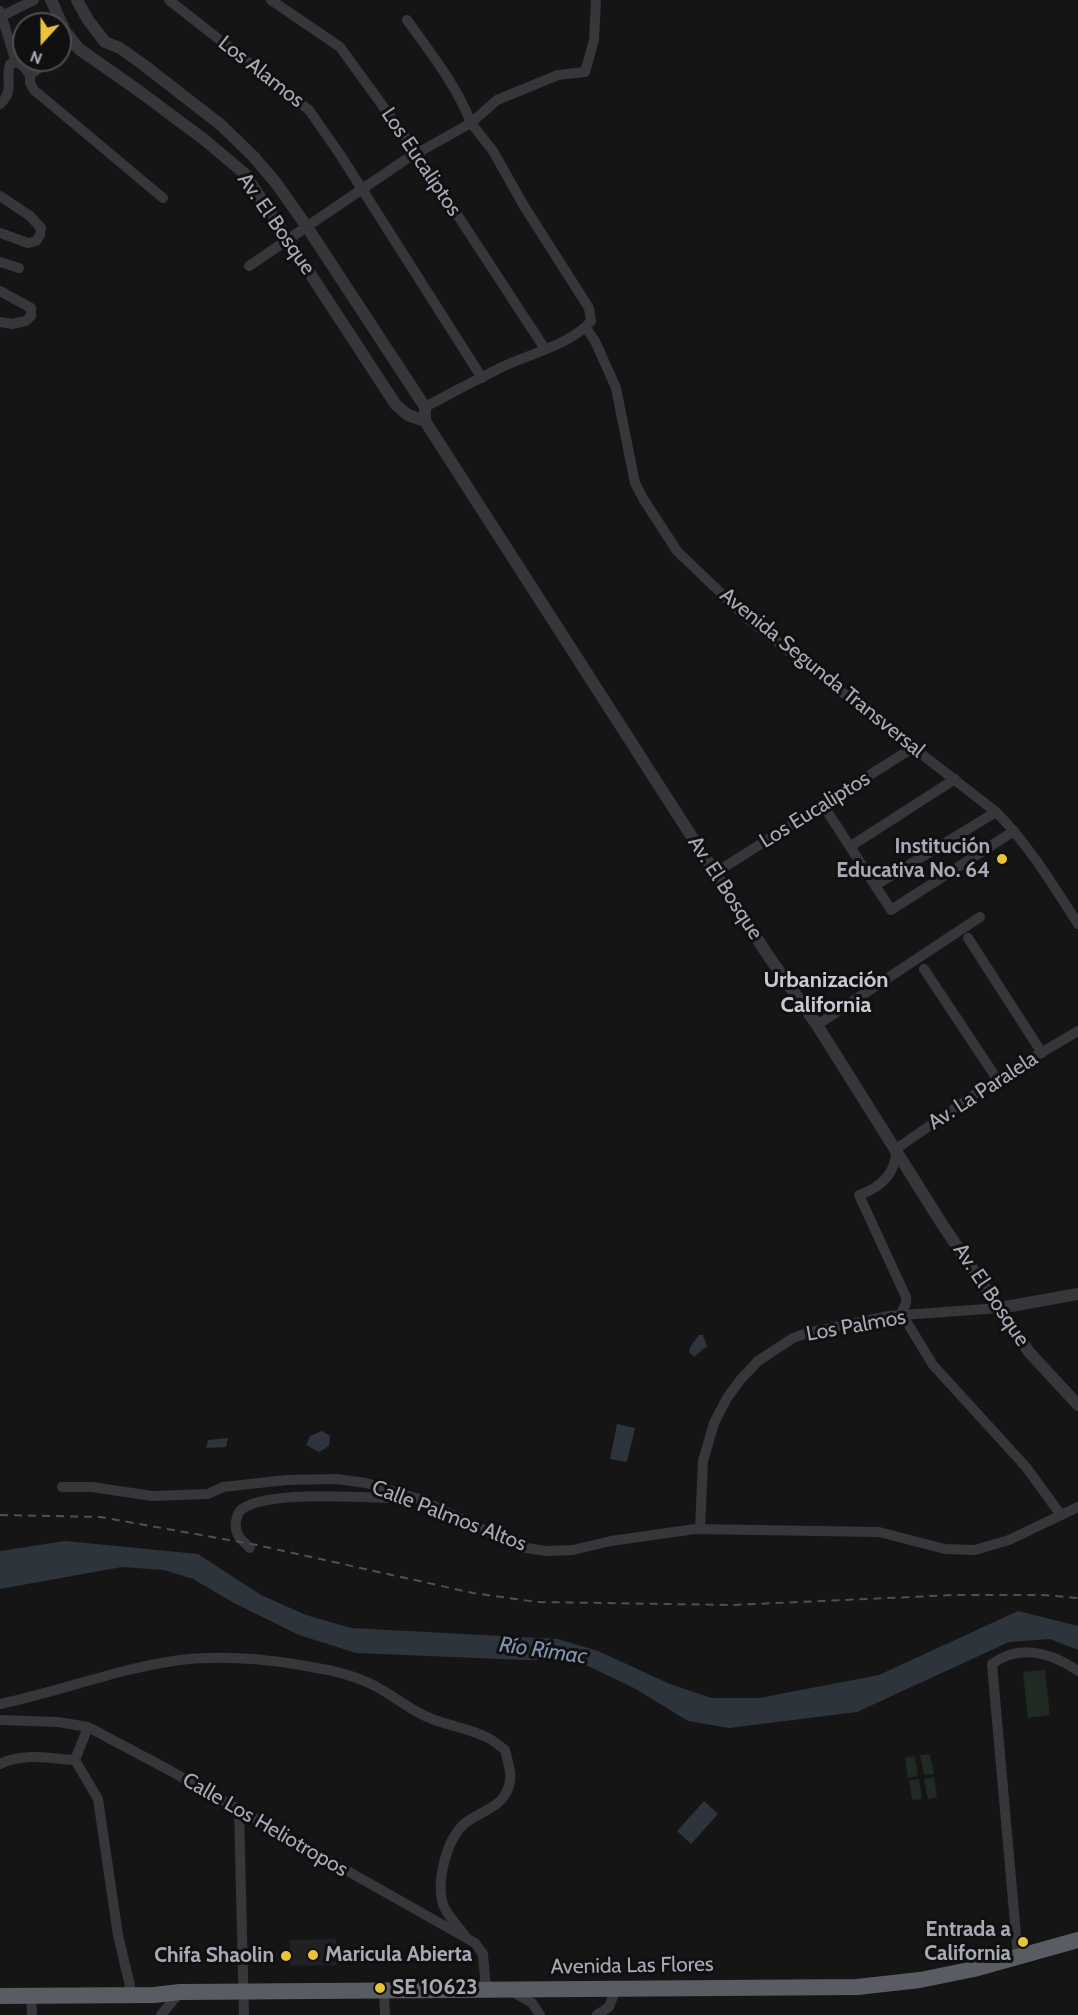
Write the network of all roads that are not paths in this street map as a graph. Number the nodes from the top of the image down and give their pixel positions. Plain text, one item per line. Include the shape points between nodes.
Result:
1 (34, 0) edge
2 (51, 0) edge
3 (77, 0) edge
4 (169, 0) edge
5 (271, 0) edge
6 (596, 0) edge
7 (1, 14) edge
8 (407, 20) dead end
9 (74, 42) joint
10 (12, 49) edge
11 (12, 63) edge
12 (28, 72) edge
13 (34, 72) edge
14 (30, 75) junction
15 (0, 104) edge
16 (471, 123) junction
17 (417, 153) junction
18 (362, 190) junction
19 (0, 196) edge
20 (163, 198) dead end
21 (307, 227) junction
22 (0, 233) edge
23 (288, 239) junction
24 (0, 262) edge
25 (249, 267) dead end
26 (19, 268) dead end
27 (0, 291) edge
28 (0, 322) edge
29 (586, 328) junction
30 (545, 349) junction
31 (482, 378) junction
32 (425, 407) junction
33 (425, 422) junction
34 (914, 747) junction
35 (955, 779) junction
36 (823, 805) junction
37 (996, 812) junction
38 (1014, 831) junction
39 (851, 846) junction
40 (715, 873) junction
41 (876, 885) junction
42 (980, 916) dead end
43 (1078, 924) edge
44 (968, 938) dead end
45 (924, 969) dead end
46 (817, 1025) junction
47 (1078, 1031) edge
48 (1042, 1053) junction
49 (997, 1079) junction
50 (896, 1153) junction
51 (1078, 1294) edge
52 (1000, 1308) junction
53 (900, 1316) junction
54 (1078, 1405) edge
55 (62, 1487) dead end
56 (419, 1499) junction
57 (1078, 1507) edge
58 (1061, 1515) junction
59 (700, 1529) junction
60 (250, 1548) dead end
61 (1078, 1671) edge
62 (0, 1704) edge
63 (0, 1720) edge
64 (88, 1727) junction
65 (75, 1760) junction
66 (0, 1764) edge
67 (239, 1810) junction
68 (466, 1937) junction
69 (1078, 1940) edge
70 (1018, 1957) junction
71 (130, 1986) junction
72 (0, 1987) edge
73 (616, 1989) junction
74 (384, 1990) junction
75 (486, 1990) junction
76 (510, 1990) junction
77 (180, 1992) junction
78 (245, 1992) junction
79 (0, 1996) edge
80 (31, 1996) junction
81 (609, 2007) junction
82 (32, 2015) edge
83 (161, 2015) edge
84 (244, 2015) edge
85 (385, 2015) edge
86 (540, 2015) edge
87 (597, 2015) edge
88 (619, 2015) edge

1 - 7 street
2 - 9 street, Av. El Bosque
3 - 21 street, Av. El Bosque via 105,42 145,66 221,125 253,156
4 - 18 street, Los Alamos via 309,110
5 - 17 street, Los Eucaliptos via 340,47
6 - 16 street via 594,40 585,72 558,75 497,100
7 - 10 street
8 - 16 street
9 - 23 street, Av. El Bosque via 245,174
11 - 15 street via 8,71 9,90
12 - 14 street
13 - 14 street
14 - 20 street via 34,90
16 - 17 street
16 - 29 street via 493,151 589,308 591,321
17 - 18 street
17 - 30 street, Los Eucaliptos
18 - 21 street
18 - 31 street, Los Alamos
19 - 22 street via 41,228 36,241 28,243
21 - 23 street
21 - 32 street, Av. El Bosque
23 - 25 street
23 - 33 street, Av. El Bosque via 396,405
24 - 26 street
27 - 28 street via 31,308 31,316 12,324
29 - 30 street
29 - 34 street, Avenida Segunda Transversal via 616,388 635,483 677,550 748,619
30 - 31 street
31 - 32 street
32 - 33 street
33 - 40 street, Av. El Bosque
34 - 35 street, Avenida Segunda Transversal
34 - 36 street, Los Eucaliptos
35 - 37 street, Avenida Segunda Transversal
35 - 39 street
36 - 39 street
36 - 40 street, Los Eucaliptos
37 - 38 street, Avenida Segunda Transversal
37 - 41 street
38 - 41 street via 891,910
38 - 43 street, Avenida Segunda Transversal
39 - 41 street
40 - 46 street, Av. El Bosque
42 - 46 street
44 - 48 street
45 - 49 street
46 - 50 street, Av. El Bosque
47 - 48 street, Av. La Paralela
48 - 49 street, Av. La Paralela
49 - 50 street, Av. La Paralela
50 - 52 street, Av. El Bosque
50 - 53 street via 889,1174 876,1189 860,1195 906,1297
51 - 52 street
52 - 53 street, Los Palmos
52 - 54 street, Av. El Bosque via 1029,1352
53 - 58 street via 933,1365 1026,1467
53 - 59 street, Los Palmos via 807,1333 785,1342 741,1379 714,1423 704,1461
55 - 56 street, Calle Palmos Altos via 152,1496 208,1494 242,1484 336,1479 366,1483
56 - 59 street, Calle Palmos Altos via 520,1547 546,1551
56 - 60 street via 295,1496 253,1504 242,1509 236,1521 237,1534
57 - 58 street, Calle Palmos Altos
58 - 59 street, Calle Palmos Altos via 1009,1540 975,1550 945,1549 879,1532
61 - 70 street via 1046,1654 1028,1652 1000,1657 992,1664
62 - 68 street via 172,1661 242,1658 279,1661 345,1675 370,1684 422,1715 489,1738 505,1750 511,1773 507,1790 496,1805 463,1825 442,1867 444,1906
63 - 64 street, Calle Los Heliotropos
64 - 65 street
64 - 67 street, Calle Los Heliotropos
65 - 66 street via 33,1756
65 - 71 street via 98,1799 118,1935
67 - 68 street, Calle Los Heliotropos
67 - 78 street
68 - 75 street, Calle Los Heliotropos via 483,1954
69 - 70 highway, Avenida Las Flores
70 - 73 highway, Avenida Las Flores via 920,1980 857,1987
71 - 72 highway, Avenida Las Flores
71 - 77 highway, Avenida Las Flores
73 - 76 highway, Avenida Las Flores
73 - 81 street
74 - 75 highway, Avenida Las Flores
74 - 78 highway, Avenida Las Flores
74 - 85 street
75 - 76 highway, Avenida Las Flores
76 - 86 street via 532,2003
77 - 78 highway, Avenida Las Flores
77 - 80 highway, Avenida Las Flores
77 - 83 street
78 - 84 street
79 - 80 highway, Avenida Las Flores
80 - 82 street
81 - 87 street
81 - 88 street

